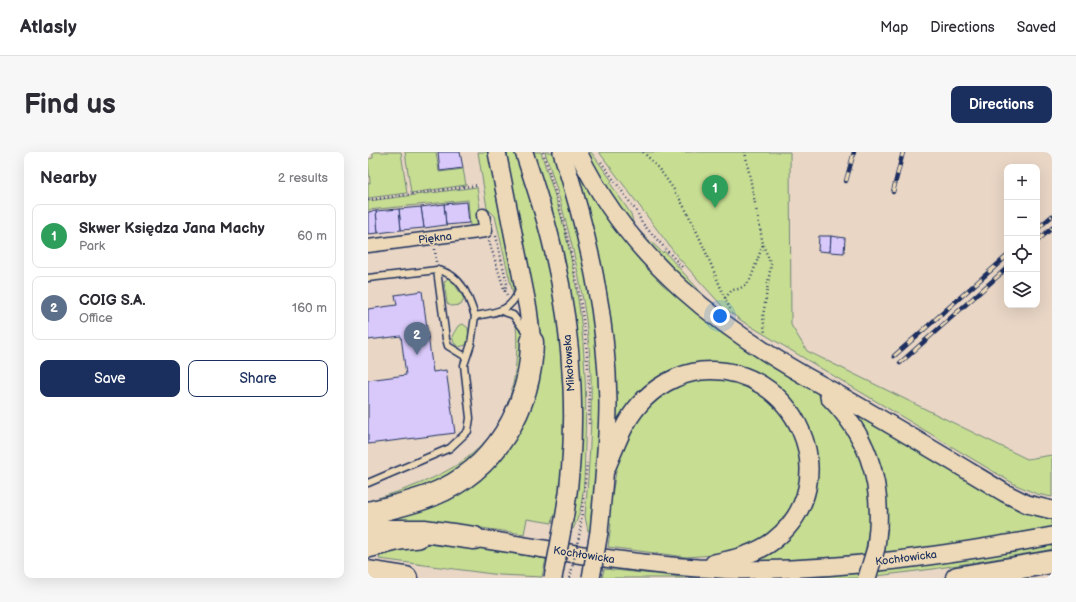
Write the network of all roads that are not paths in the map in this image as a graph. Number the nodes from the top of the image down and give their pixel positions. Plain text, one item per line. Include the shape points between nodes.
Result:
1 (497, 152) edge
2 (524, 152) edge
3 (562, 152) edge
4 (578, 152) edge
5 (483, 215) dead end
6 (368, 246) edge
7 (437, 270) junction
8 (368, 278) edge
9 (515, 283) junction
10 (502, 311) junction
11 (475, 316) junction
12 (532, 342) junction
13 (466, 357) junction
14 (815, 382) junction
15 (606, 469) junction
16 (368, 483) edge
17 (1052, 510) edge
18 (368, 513) edge
19 (1052, 536) edge
20 (474, 538) joint
21 (369, 543) edge
22 (1052, 562) edge
23 (687, 567) junction
24 (368, 572) edge
25 (406, 578) edge
26 (553, 578) edge
27 (591, 578) edge
28 (867, 578) edge
29 (957, 578) edge

1 - 9 main road
2 - 26 main road, Mikołowska, bridge via 552,246 569,350 571,441 562,530
3 - 15 main road via 587,234 600,303 607,384
4 - 14 main road via 619,220 678,287 727,326
5 - 6 street, Piękna via 486,231
7 - 8 lane
7 - 11 lane via 447,271 461,283 469,296
7 - 13 lane via 448,346
9 - 10 lane via 512,302
9 - 12 main road
10 - 11 lane
10 - 12 lane via 513,315
11 - 13 lane via 471,344
12 - 18 highway via 528,380 520,406 507,432 490,456 471,473 433,495
13 - 16 lane via 464,365 470,418 468,431 450,448
14 - 17 main road via 1005,493 1026,504
14 - 28 main road, bridge via 848,418 872,466 877,487 878,528 876,548
15 - 23 main road via 638,405 652,392 681,376 708,370 738,374 764,385 787,406 801,428 809,464 805,493 797,514 782,533 762,548 736,558
15 - 27 main road, bridge
19 - 23 main road, Kochłowicka via 988,548 847,565 739,570
20 - 21 highway via 424,531
20 - 23 main road, Kochłowicka via 628,561
22 - 29 highway
24 - 25 highway

